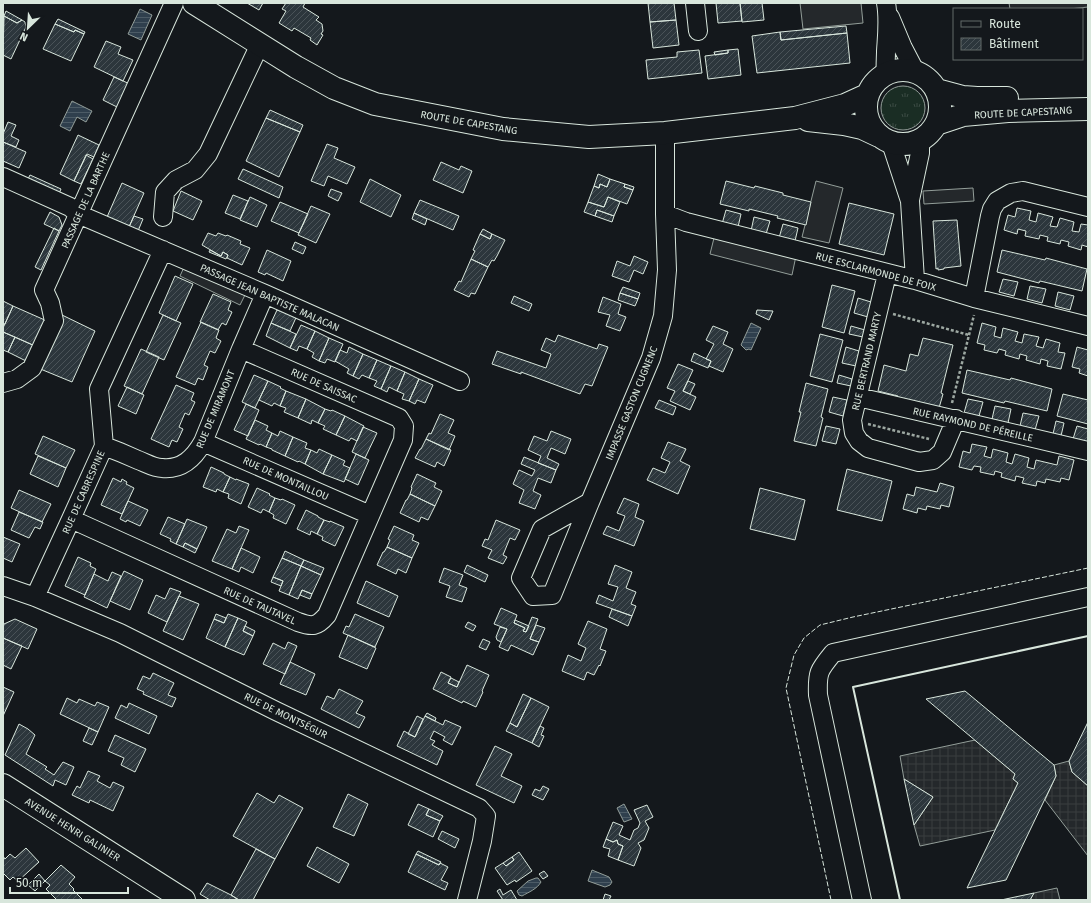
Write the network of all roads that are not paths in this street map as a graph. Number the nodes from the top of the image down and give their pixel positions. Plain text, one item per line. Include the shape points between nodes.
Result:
1 (174, 3) edge
2 (194, 3) edge
3 (695, 3) edge
4 (887, 7) edge
5 (698, 31) dead end
6 (260, 44) junction
7 (915, 72) junction
8 (886, 74) junction
9 (937, 90) junction
10 (867, 95) junction
11 (1088, 97) edge
12 (1088, 109) edge
13 (795, 118) junction
14 (936, 124) junction
15 (665, 133) junction
16 (885, 139) junction
17 (920, 141) junction
18 (3, 177) edge
19 (910, 201) junction
20 (1088, 207) edge
21 (78, 214) junction
22 (665, 214) junction
23 (163, 217) dead end
24 (163, 250) junction
25 (887, 274) junction
26 (915, 280) junction
27 (265, 294) junction
28 (974, 298) junction
29 (1088, 326) edge
30 (240, 349) junction
31 (460, 381) dead end
32 (3, 383) edge
33 (858, 397) junction
34 (952, 418) junction
35 (404, 426) joint
36 (203, 442) junction
37 (104, 446) junction
38 (1088, 451) edge
39 (590, 502) junction
40 (370, 515) junction
41 (71, 519) junction
42 (3, 586) edge
43 (1088, 597) edge
44 (34, 598) junction
45 (3, 785) edge
46 (184, 900) edge
47 (467, 900) edge
48 (862, 900) edge

1 - 21 street, PASSAGE DE LA BARTHE
2 - 6 main road, ROUTE DE CAPESTANG
3 - 5 street
4 - 7 street via 902,48
4 - 8 street
6 - 15 main road, ROUTE DE CAPESTANG via 334,88 375,104 503,129 589,137
6 - 23 street via 208,154 195,170 176,180 165,192
7 - 8 main road via 900,70
7 - 9 main road via 928,78
8 - 10 main road via 875,83
9 - 11 main road, ROUTE DE CAPESTANG via 978,98
9 - 14 main road via 941,104
10 - 13 main road, ROUTE DE CAPESTANG via 845,105
10 - 16 main road via 866,110 870,124
12 - 14 main road, ROUTE DE CAPESTANG via 962,115
13 - 15 main road, ROUTE DE CAPESTANG
13 - 16 main road, ROUTE DE CAPESTANG via 862,128
14 - 17 main road via 932,132
15 - 22 street, IMPASSE GASTON CUGNENC
16 - 17 main road via 906,145
16 - 19 street
17 - 19 street
18 - 21 street, PASSAGE JEAN BAPTISTE MALACAN via 70,207
19 - 26 street
20 - 28 street via 1023,191 1011,193 997,201 990,216
21 - 24 street, PASSAGE JEAN BAPTISTE MALACAN
21 - 32 street, PASSAGE DE LA BARTHE via 44,290 54,321 32,368
22 - 25 street, RUE ESCLARMONDE DE FOIX via 686,222
22 - 39 street, IMPASSE GASTON CUGNENC via 667,270 663,316 651,358
24 - 27 street, PASSAGE JEAN BAPTISTE MALACAN
24 - 37 street, RUE DE CABRESPINE via 99,390
25 - 26 street, RUE ESCLARMONDE DE FOIX
25 - 33 street, RUE BERTRAND MARTY
26 - 28 street, RUE ESCLARMONDE DE FOIX
27 - 30 street, RUE DE MIRAMONT
27 - 31 street, PASSAGE JEAN BAPTISTE MALACAN
28 - 29 street, RUE ESCLARMONDE DE FOIX
30 - 35 street, RUE DE SAISSAC via 399,418
30 - 36 street, RUE DE MIRAMONT
33 - 34 street, RUE RAYMOND DE PÉREILLE
33 - 34 street, RUE BERTRAND MARTY via 852,420 854,433 859,441 868,448 919,462 933,460 942,452
34 - 38 street, RUE RAYMOND DE PÉREILLE
35 - 40 street, RUE DE TAUTAVEL via 402,440
36 - 37 street, RUE DE MIRAMONT via 190,460 182,466 172,468 160,468
36 - 40 street, RUE DE MONTAILLOU
37 - 41 street, RUE DE CABRESPINE
39 - 39 street, IMPASSE GASTON CUGNENC via 542,529 521,578 533,596 552,595
40 - 41 street, RUE DE TAUTAVEL via 327,615 320,623 310,626
41 - 44 street, RUE DE CABRESPINE
42 - 44 street, RUE DE MONTSÉGUR
43 - 48 street via 833,654 821,667 817,679 818,695
44 - 47 street, RUE DE MONTSÉGUR via 120,633 479,808 486,816
45 - 46 main road, AVENUE HENRI GALINIER

